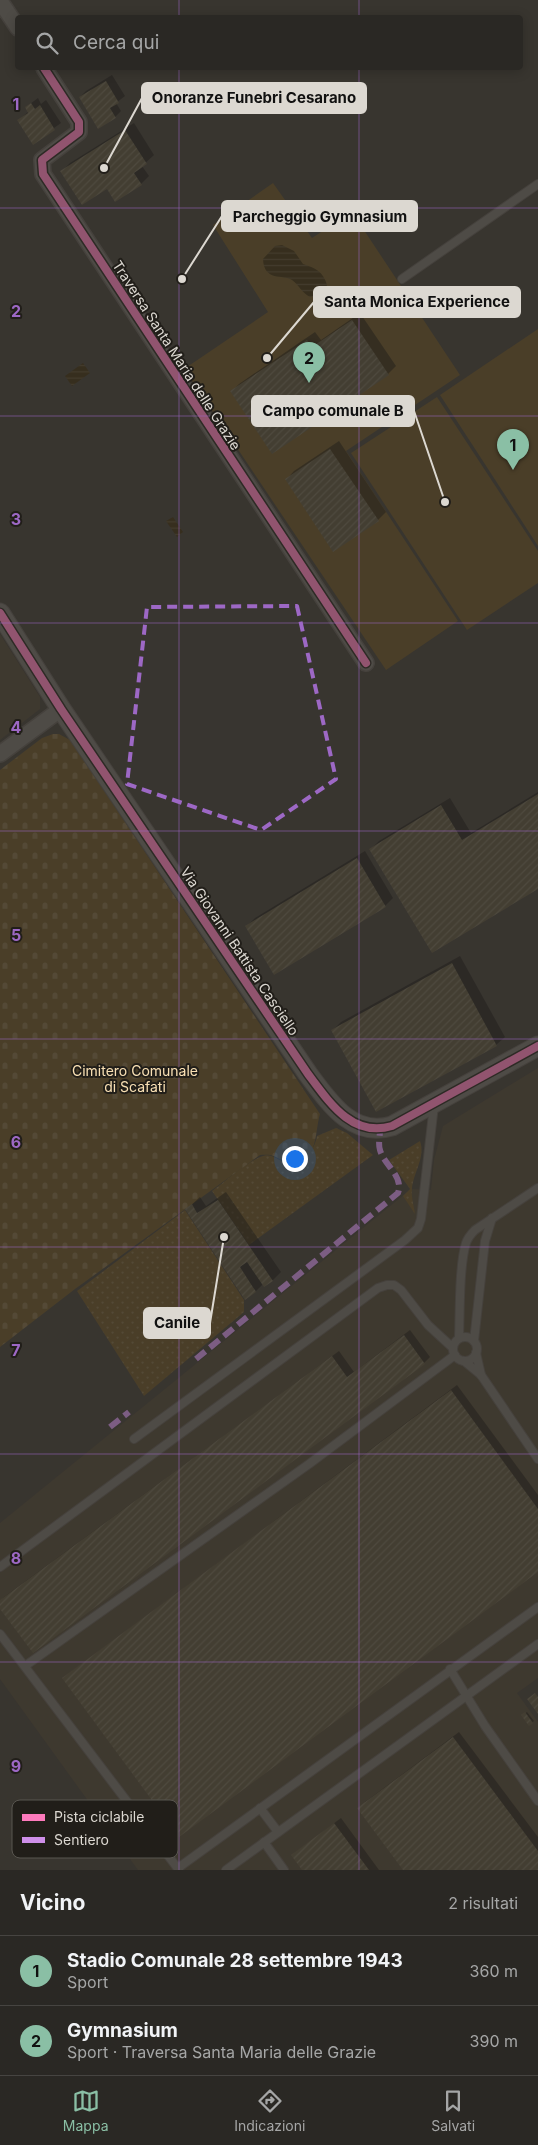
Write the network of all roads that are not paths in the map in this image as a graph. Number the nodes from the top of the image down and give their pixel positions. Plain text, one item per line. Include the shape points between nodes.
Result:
1 (0, 1) edge
2 (15, 24) edge
3 (45, 70) edge
4 (538, 184) edge
5 (402, 279) dead end
6 (0, 613) edge
7 (366, 663) dead end
8 (61, 709) junction
9 (0, 754) edge
10 (538, 1046) edge
11 (434, 1104) junction
12 (538, 1188) edge
13 (492, 1218) junction
14 (459, 1338) junction
15 (474, 1341) junction
16 (454, 1352) junction
17 (476, 1353) junction
18 (464, 1361) junction
19 (481, 1375) junction
20 (134, 1439) dead end
21 (538, 1459) edge
22 (0, 1567) edge
23 (538, 1607) edge
24 (0, 1634) edge
25 (538, 1644) edge
26 (25, 1666) junction
27 (450, 1669) junction
28 (467, 1694) junction
29 (127, 1800) edge
30 (538, 1801) edge
31 (260, 1808) junction
32 (278, 1832) junction
33 (264, 1842) junction
34 (171, 1858) edge
35 (179, 1869) edge
36 (226, 1870) edge
37 (284, 1870) edge

1 - 2 street
3 - 7 street, Traversa Santa Maria delle Grazie via 79,122 79,132 42,160 43,174
4 - 5 lane
6 - 8 street, Via Giovanni Battista Casciello
8 - 9 street
8 - 11 street, Via Giovanni Battista Casciello via 302,1066 340,1114 355,1123 380,1130
10 - 11 street, Via Giovanni Battista Casciello
11 - 20 lane via 418,1228
12 - 13 lane
13 - 14 lane via 475,1230 466,1244
13 - 15 lane via 485,1241
14 - 15 lane via 467,1337
14 - 16 lane
15 - 17 lane
16 - 18 lane
16 - 22 lane via 401,1290 394,1285 378,1288
16 - 26 lane via 308,1464
17 - 18 lane via 472,1359
17 - 19 lane
18 - 19 lane
19 - 21 lane
23 - 27 lane
24 - 26 lane
25 - 28 lane
26 - 29 lane
27 - 28 lane
27 - 31 lane
28 - 30 lane via 485,1726
28 - 32 lane
31 - 32 lane
31 - 35 lane
32 - 33 lane
33 - 36 lane
33 - 37 lane
34 - 35 lane

